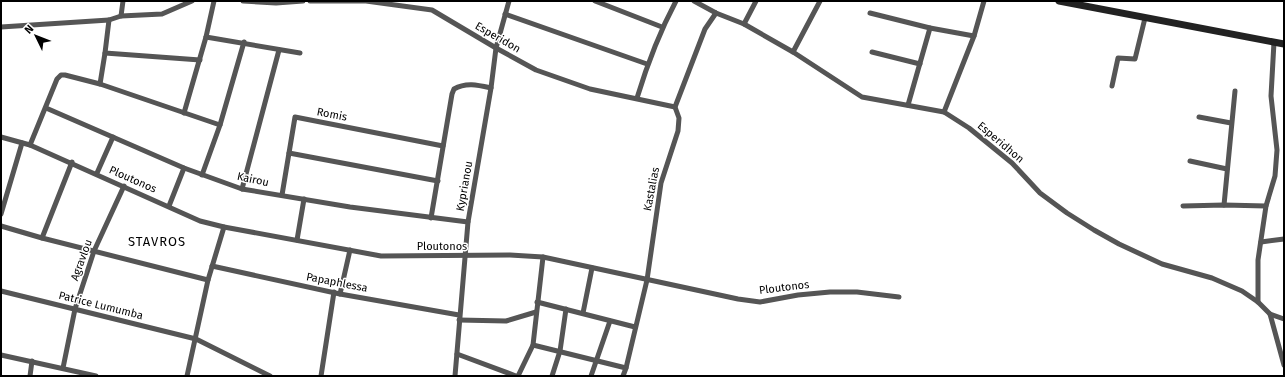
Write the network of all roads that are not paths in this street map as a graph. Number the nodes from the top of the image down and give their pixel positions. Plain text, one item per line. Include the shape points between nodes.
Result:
1 (123, 1) edge
2 (192, 1) edge
3 (214, 1) edge
4 (243, 1) edge
5 (303, 1) edge
6 (310, 1) edge
7 (509, 1) edge
8 (595, 1) edge
9 (676, 1) edge
10 (694, 1) edge
11 (756, 1) edge
12 (820, 1) edge
13 (984, 1) edge
14 (1059, 1) edge
15 (409, 4) edge
16 (1087, 4) edge
17 (716, 13) junction
18 (870, 13) dead end
19 (505, 14) junction
20 (121, 16) junction
21 (1145, 18) junction
22 (109, 20) junction
23 (744, 24) junction
24 (1, 27) edge
25 (662, 27) junction
26 (930, 28) junction
27 (974, 36) junction
28 (206, 38) junction
29 (244, 42) junction
30 (1274, 42) junction
31 (1284, 44) edge
32 (496, 48) junction
33 (279, 50) junction
34 (793, 52) junction
35 (872, 52) dead end
36 (104, 53) junction
37 (300, 53) dead end
38 (200, 60) junction
39 (647, 64) junction
40 (920, 64) junction
41 (100, 84) junction
42 (1112, 86) dead end
43 (491, 88) junction
44 (1235, 91) dead end
45 (636, 98) junction
46 (908, 105) junction
47 (675, 107) junction
48 (46, 108) junction
49 (944, 112) junction
50 (184, 113) junction
51 (1199, 117) dead end
52 (1231, 123) junction
53 (220, 125) junction
54 (1, 137) edge
55 (113, 137) junction
56 (22, 143) junction
57 (30, 145) junction
58 (444, 146) junction
59 (289, 153) junction
60 (1190, 161) dead end
61 (72, 162) junction
62 (184, 168) junction
63 (1227, 169) junction
64 (97, 173) junction
65 (202, 175) junction
66 (438, 181) junction
67 (124, 186) junction
68 (242, 189) junction
69 (282, 195) junction
70 (304, 199) junction
71 (1224, 205) junction
72 (169, 206) junction
73 (1184, 206) dead end
74 (1266, 206) junction
75 (1, 214) edge
76 (431, 218) junction
77 (468, 222) junction
78 (1, 226) edge
79 (224, 227) junction
80 (42, 238) junction
81 (1284, 239) edge
82 (297, 240) junction
83 (1261, 242) junction
84 (350, 250) junction
85 (94, 251) junction
86 (464, 256) junction
87 (543, 258) junction
88 (212, 266) junction
89 (592, 268) junction
90 (208, 280) junction
91 (647, 280) junction
92 (1, 291) edge
93 (334, 292) junction
94 (340, 294) junction
95 (899, 297) dead end
96 (537, 302) junction
97 (1258, 302) junction
98 (75, 309) junction
99 (566, 309) junction
100 (536, 312) junction
101 (583, 314) junction
102 (1270, 314) junction
103 (459, 317) junction
104 (1284, 319) edge
105 (610, 321) junction
106 (636, 328) junction
107 (196, 339) junction
108 (533, 345) junction
109 (560, 351) junction
110 (457, 354) junction
111 (1, 355) edge
112 (597, 360) junction
113 (32, 361) junction
114 (1284, 365) edge
115 (62, 368) junction
116 (626, 368) junction
117 (30, 376) edge
118 (96, 376) edge
119 (187, 376) edge
120 (270, 376) edge
121 (321, 376) edge
122 (455, 376) edge
123 (517, 376) edge
124 (552, 376) edge
125 (591, 376) edge
126 (622, 376) edge

1 - 20 street
2 - 20 street via 162,14
3 - 28 street
4 - 5 street
6 - 15 street, Esperidon
7 - 19 street, Kyprianou
8 - 25 street
9 - 25 street
10 - 17 street, Esperidhon
11 - 23 street
12 - 34 street
13 - 27 street
14 - 16 street
15 - 32 street, Esperidon via 432,10
16 - 21 street
17 - 23 street, Esperidhon
17 - 47 street via 705,29
18 - 26 street
19 - 32 street, Kyprianou
19 - 39 street
20 - 22 street
21 - 30 street
21 - 42 street via 1135,59 1118,58
22 - 24 street
22 - 36 street
23 - 34 street, Esperidhon
25 - 39 street
26 - 27 street
26 - 40 street
27 - 49 street
28 - 29 street
28 - 38 street
29 - 33 street
29 - 53 street
30 - 31 street
30 - 74 street via 1271,96 1277,150 1275,176
32 - 43 street, Kyprianou
32 - 45 street, Esperidon via 536,70 590,89
33 - 37 street
33 - 68 street
34 - 46 street, Esperidhon via 862,96
35 - 40 street
36 - 38 street
36 - 41 street
38 - 50 street
39 - 45 street
40 - 46 street
41 - 48 street via 61,75
41 - 50 street
43 - 58 street via 473,84 461,85 454,89
43 - 77 street, Kyprianou
44 - 52 street
45 - 47 street, Esperidon
46 - 49 street, Esperidhon
47 - 91 street, Kastalias via 679,118 678,131 661,183
48 - 55 street, Kairou
48 - 57 street
49 - 97 street, Esperidhon via 969,128 1012,163 1040,193 1094,230 1162,264 1212,278 1242,291
50 - 53 street
51 - 52 street
52 - 63 street
53 - 65 street
54 - 56 street, Ploutonos
55 - 62 street, Kairou
55 - 64 street
56 - 57 street, Ploutonos
56 - 75 street
57 - 61 street, Ploutonos
58 - 59 street, Romis via 295,117
58 - 66 street
59 - 66 street
59 - 69 street, Romis
60 - 63 street
61 - 64 street, Ploutonos
61 - 80 street
62 - 65 street, Kairou
62 - 72 street
63 - 71 street
64 - 67 street, Ploutonos
65 - 68 street, Kairou
66 - 76 street
67 - 72 street, Ploutonos
67 - 85 street, Agravlou
68 - 69 street, Kairou
69 - 70 street, Kairou
70 - 76 street, Kairou
70 - 82 street
71 - 73 street
71 - 74 street
72 - 79 street, Ploutonos via 200,221
74 - 83 street
76 - 77 street, Kairou
77 - 86 street, Kyprianou
78 - 80 street
79 - 82 street, Ploutonos
79 - 88 street
80 - 85 street
81 - 83 street
82 - 84 street, Ploutonos
83 - 97 street via 1258,260
84 - 86 street, Ploutonos via 381,256
84 - 94 street
85 - 90 street
85 - 98 street, Agravlou
86 - 87 street, Ploutonos
86 - 103 street, Kyprianou
87 - 89 street, Ploutonos
87 - 96 street
88 - 90 street
88 - 93 street, Papaphlessa
89 - 91 street, Ploutonos
89 - 101 street
90 - 107 street
91 - 95 street, Ploutonos via 760,302 830,292
91 - 106 street, Kastalias
92 - 98 street, Patrice Lumumba
93 - 94 street, Papaphlessa
93 - 121 street
94 - 103 street, Papaphlessa
96 - 99 street
96 - 100 street
97 - 102 street, Esperidhon
98 - 107 street, Patrice Lumumba
98 - 115 street, Agravlou
99 - 101 street
99 - 109 street
100 - 103 street, Papaphlessa via 506,321
100 - 108 street
101 - 105 street
102 - 104 street, Esperidhon
102 - 114 street
103 - 110 street, Kyprianou
105 - 106 street
105 - 112 street
106 - 116 street, Kastalias
107 - 119 street
107 - 120 street, Patrice Lumumba
108 - 109 street
108 - 123 street
109 - 112 street
109 - 124 street
110 - 122 street, Kyprianou
110 - 123 street
111 - 113 street
112 - 116 street
112 - 125 street
113 - 115 street
113 - 117 street
115 - 118 street
116 - 126 street, Kastalias

